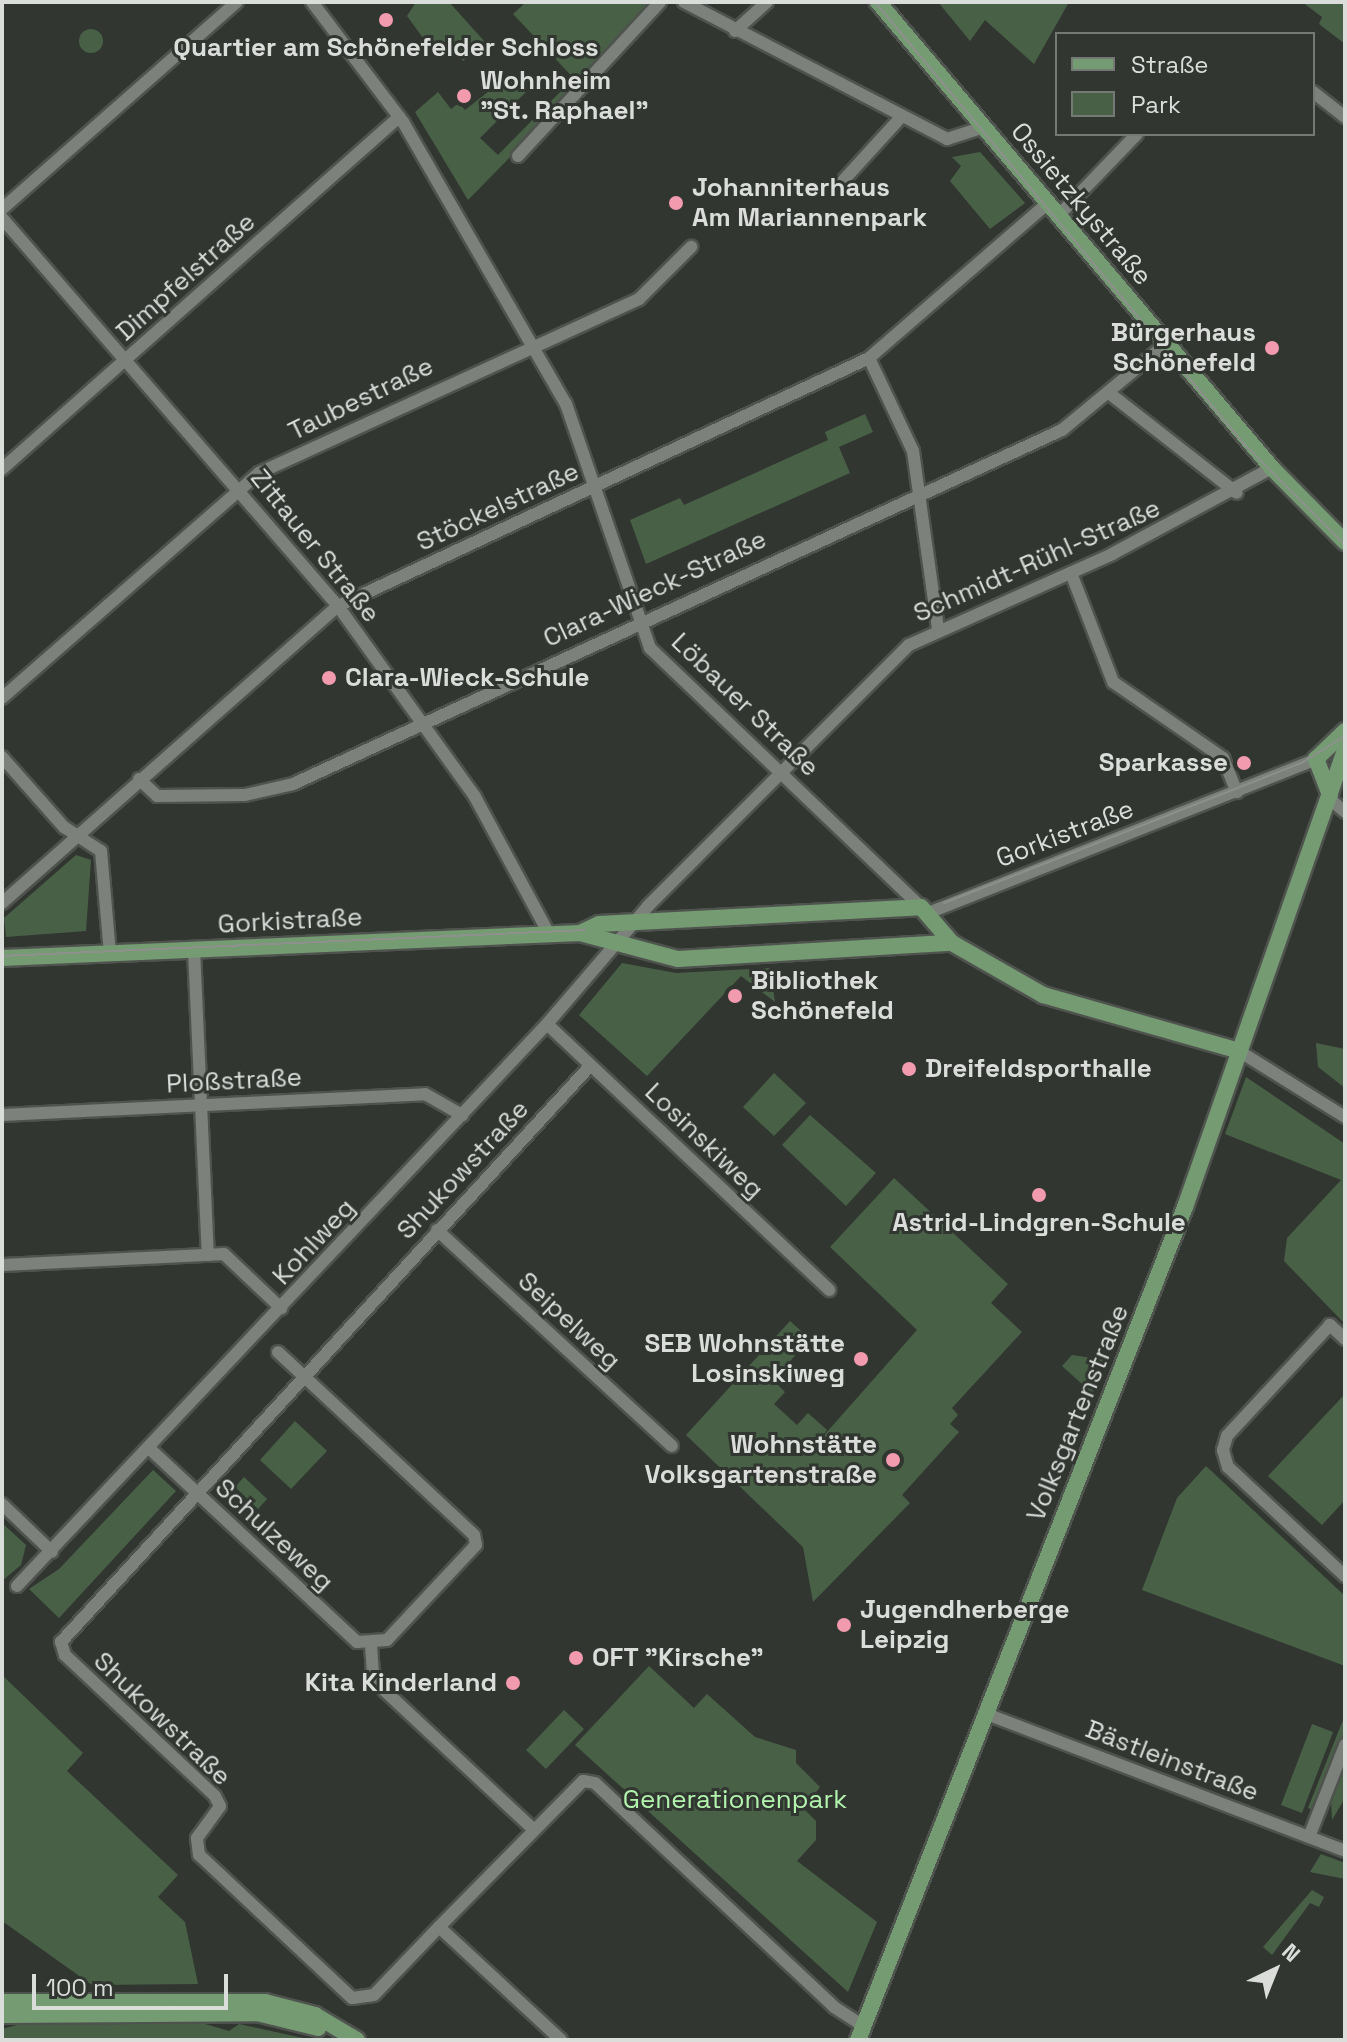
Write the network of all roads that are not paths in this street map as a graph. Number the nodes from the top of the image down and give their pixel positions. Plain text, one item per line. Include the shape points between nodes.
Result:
1 (237, 2) edge
2 (312, 2) edge
3 (660, 2) edge
4 (684, 2) edge
5 (767, 2) edge
6 (878, 2) edge
7 (735, 31) junction
8 (1315, 94) edge
9 (902, 116) junction
10 (399, 117) junction
11 (1345, 117) edge
12 (984, 127) junction
13 (1135, 136) edge
14 (518, 156) dead end
15 (841, 183) dead end
16 (2, 209) edge
17 (1053, 209) junction
18 (2, 218) edge
19 (691, 247) dead end
20 (1167, 343) junction
21 (534, 346) junction
22 (869, 358) junction
23 (125, 361) junction
24 (1109, 393) junction
25 (1272, 468) junction
26 (2, 469) edge
27 (596, 486) junction
28 (240, 488) junction
29 (922, 490) junction
30 (1237, 493) junction
31 (1345, 542) edge
32 (1071, 573) junction
33 (338, 606) junction
34 (641, 620) junction
35 (938, 628) junction
36 (2, 698) edge
37 (424, 721) junction
38 (1345, 731) edge
39 (1342, 752) edge
40 (2, 757) edge
41 (1316, 759) junction
42 (781, 773) junction
43 (139, 779) junction
44 (1237, 792) junction
45 (1332, 801) junction
46 (1345, 812) edge
47 (77, 836) junction
48 (2, 903) edge
49 (924, 910) junction
50 (635, 922) junction
51 (580, 933) junction
52 (549, 934) junction
53 (952, 943) junction
54 (617, 947) junction
55 (194, 950) junction
56 (110, 953) junction
57 (2, 958) edge
58 (547, 1024) junction
59 (1239, 1051) junction
60 (591, 1065) junction
61 (201, 1104) junction
62 (2, 1115) edge
63 (462, 1115) junction
64 (1345, 1117) edge
65 (437, 1230) junction
66 (208, 1255) junction
67 (2, 1265) edge
68 (829, 1290) dead end
69 (281, 1308) junction
70 (1345, 1339) edge
71 (278, 1352) dead end
72 (302, 1375) junction
73 (672, 1446) dead end
74 (150, 1449) junction
75 (195, 1491) junction
76 (2, 1504) edge
77 (52, 1552) junction
78 (1345, 1576) edge
79 (17, 1586) dead end
80 (371, 1645) junction
81 (984, 1713) junction
82 (1345, 1745) edge
83 (532, 1828) junction
84 (1309, 1837) junction
85 (1345, 1851) edge
86 (439, 1927) junction
87 (2, 2002) edge
88 (2, 2015) edge
89 (861, 2033) edge
90 (346, 2040) edge
91 (357, 2040) edge
92 (561, 2040) edge

1 - 16 street
2 - 10 street, Löbauer Straße
3 - 14 street
4 - 7 street
5 - 7 street
6 - 12 main road, Ossietzkystraße
7 - 9 street
8 - 11 street
9 - 12 street via 947,139
9 - 15 street
10 - 21 street, Löbauer Straße
10 - 23 street, Dimpfelstraße
12 - 17 main road, Ossietzkystraße
13 - 17 street, Stöckelstraße
17 - 20 main road, Ossietzkystraße
17 - 22 street, Stöckelstraße
18 - 23 street, Zittauer Straße
19 - 21 street, Taubestraße via 639,299
20 - 24 street, Clara-Wieck-Straße
20 - 25 main road, Ossietzkystraße
21 - 27 street, Löbauer Straße
21 - 28 street, Taubestraße via 269,468
22 - 27 street, Stöckelstraße
22 - 29 street
23 - 26 street, Dimpfelstraße
23 - 28 street, Zittauer Straße
24 - 29 street, Clara-Wieck-Straße via 1062,430
24 - 30 street
25 - 30 street, Schmidt-Rühl-Straße
25 - 31 main road, Ossietzkystraße
27 - 33 street, Stöckelstraße
27 - 34 street, Löbauer Straße
28 - 33 street, Zittauer Straße
28 - 36 street, Taubestraße
29 - 34 street, Clara-Wieck-Straße
29 - 35 street
30 - 32 street, Schmidt-Rühl-Straße
32 - 35 street, Schmidt-Rühl-Straße
32 - 44 street via 1113,682 1223,758
33 - 37 street, Zittauer Straße
33 - 43 street, Stöckelstraße
34 - 37 street, Clara-Wieck-Straße
34 - 42 street, Löbauer Straße via 650,648
35 - 42 street, Schmidt-Rühl-Straße via 909,645
37 - 43 street, Clara-Wieck-Straße via 272,791 157,796
37 - 52 street, Zittauer Straße via 501,837
38 - 41 main road, Gorkistraße
39 - 45 main road, Volksgartenstraße
40 - 47 street
41 - 44 street, Gorkistraße
41 - 45 main road
42 - 49 street, Löbauer Straße
42 - 50 street, Schmidt-Rühl-Straße
43 - 47 street, Stöckelstraße
44 - 49 street, Gorkistraße
45 - 46 street
45 - 59 main road, Volksgartenstraße
47 - 48 street, Stöckelstraße
47 - 56 street via 106,862
49 - 50 main road, Gorkistraße
49 - 53 main road, Löbauer Straße
50 - 51 main road, Gorkistraße
50 - 54 street, Kohlweg
51 - 52 main road, Gorkistraße
51 - 54 main road, Gorkistraße
52 - 55 main road, Gorkistraße
53 - 54 main road, Gorkistraße via 678,959
53 - 59 main road, Löbauer Straße via 1050,998
54 - 58 street, Kohlweg
55 - 56 main road, Gorkistraße
55 - 61 street
56 - 57 main road, Gorkistraße
58 - 60 street, Losinskiweg
58 - 63 street, Kohlweg
59 - 64 street, Löbauer Straße
59 - 81 main road, Volksgartenstraße via 1181,1218
60 - 65 street, Shukowstraße
60 - 68 street, Losinskiweg
61 - 62 street, Ploßstraße
61 - 63 street, Ploßstraße via 425,1094
61 - 66 street
63 - 69 street, Kohlweg
65 - 72 street, Shukowstraße
65 - 73 street, Seipelweg
66 - 67 street
66 - 69 street via 224,1254
69 - 74 street, Kohlweg
70 - 78 street via 1330,1325 1227,1436 1223,1450 1228,1467
71 - 72 street
72 - 75 street, Shukowstraße
72 - 80 street via 476,1545 387,1640
74 - 75 street, Schulzeweg
74 - 77 street, Kohlweg
75 - 80 street, Schulzeweg via 347,1634
75 - 86 street, Shukowstraße via 70,1624 61,1642 65,1655 215,1796 220,1806 197,1838 199,1855 352,1998 374,1995
76 - 77 street
77 - 79 street, Kohlweg
80 - 83 street via 373,1672 385,1691
81 - 84 street, Bästleinstraße
81 - 89 main road, Volksgartenstraße
82 - 84 street
83 - 86 street
83 - 89 street via 570,1787 595,1783
84 - 85 street, Bästleinstraße
86 - 92 street
87 - 91 main road via 265,2002 315,2015
88 - 90 main road via 264,2014

